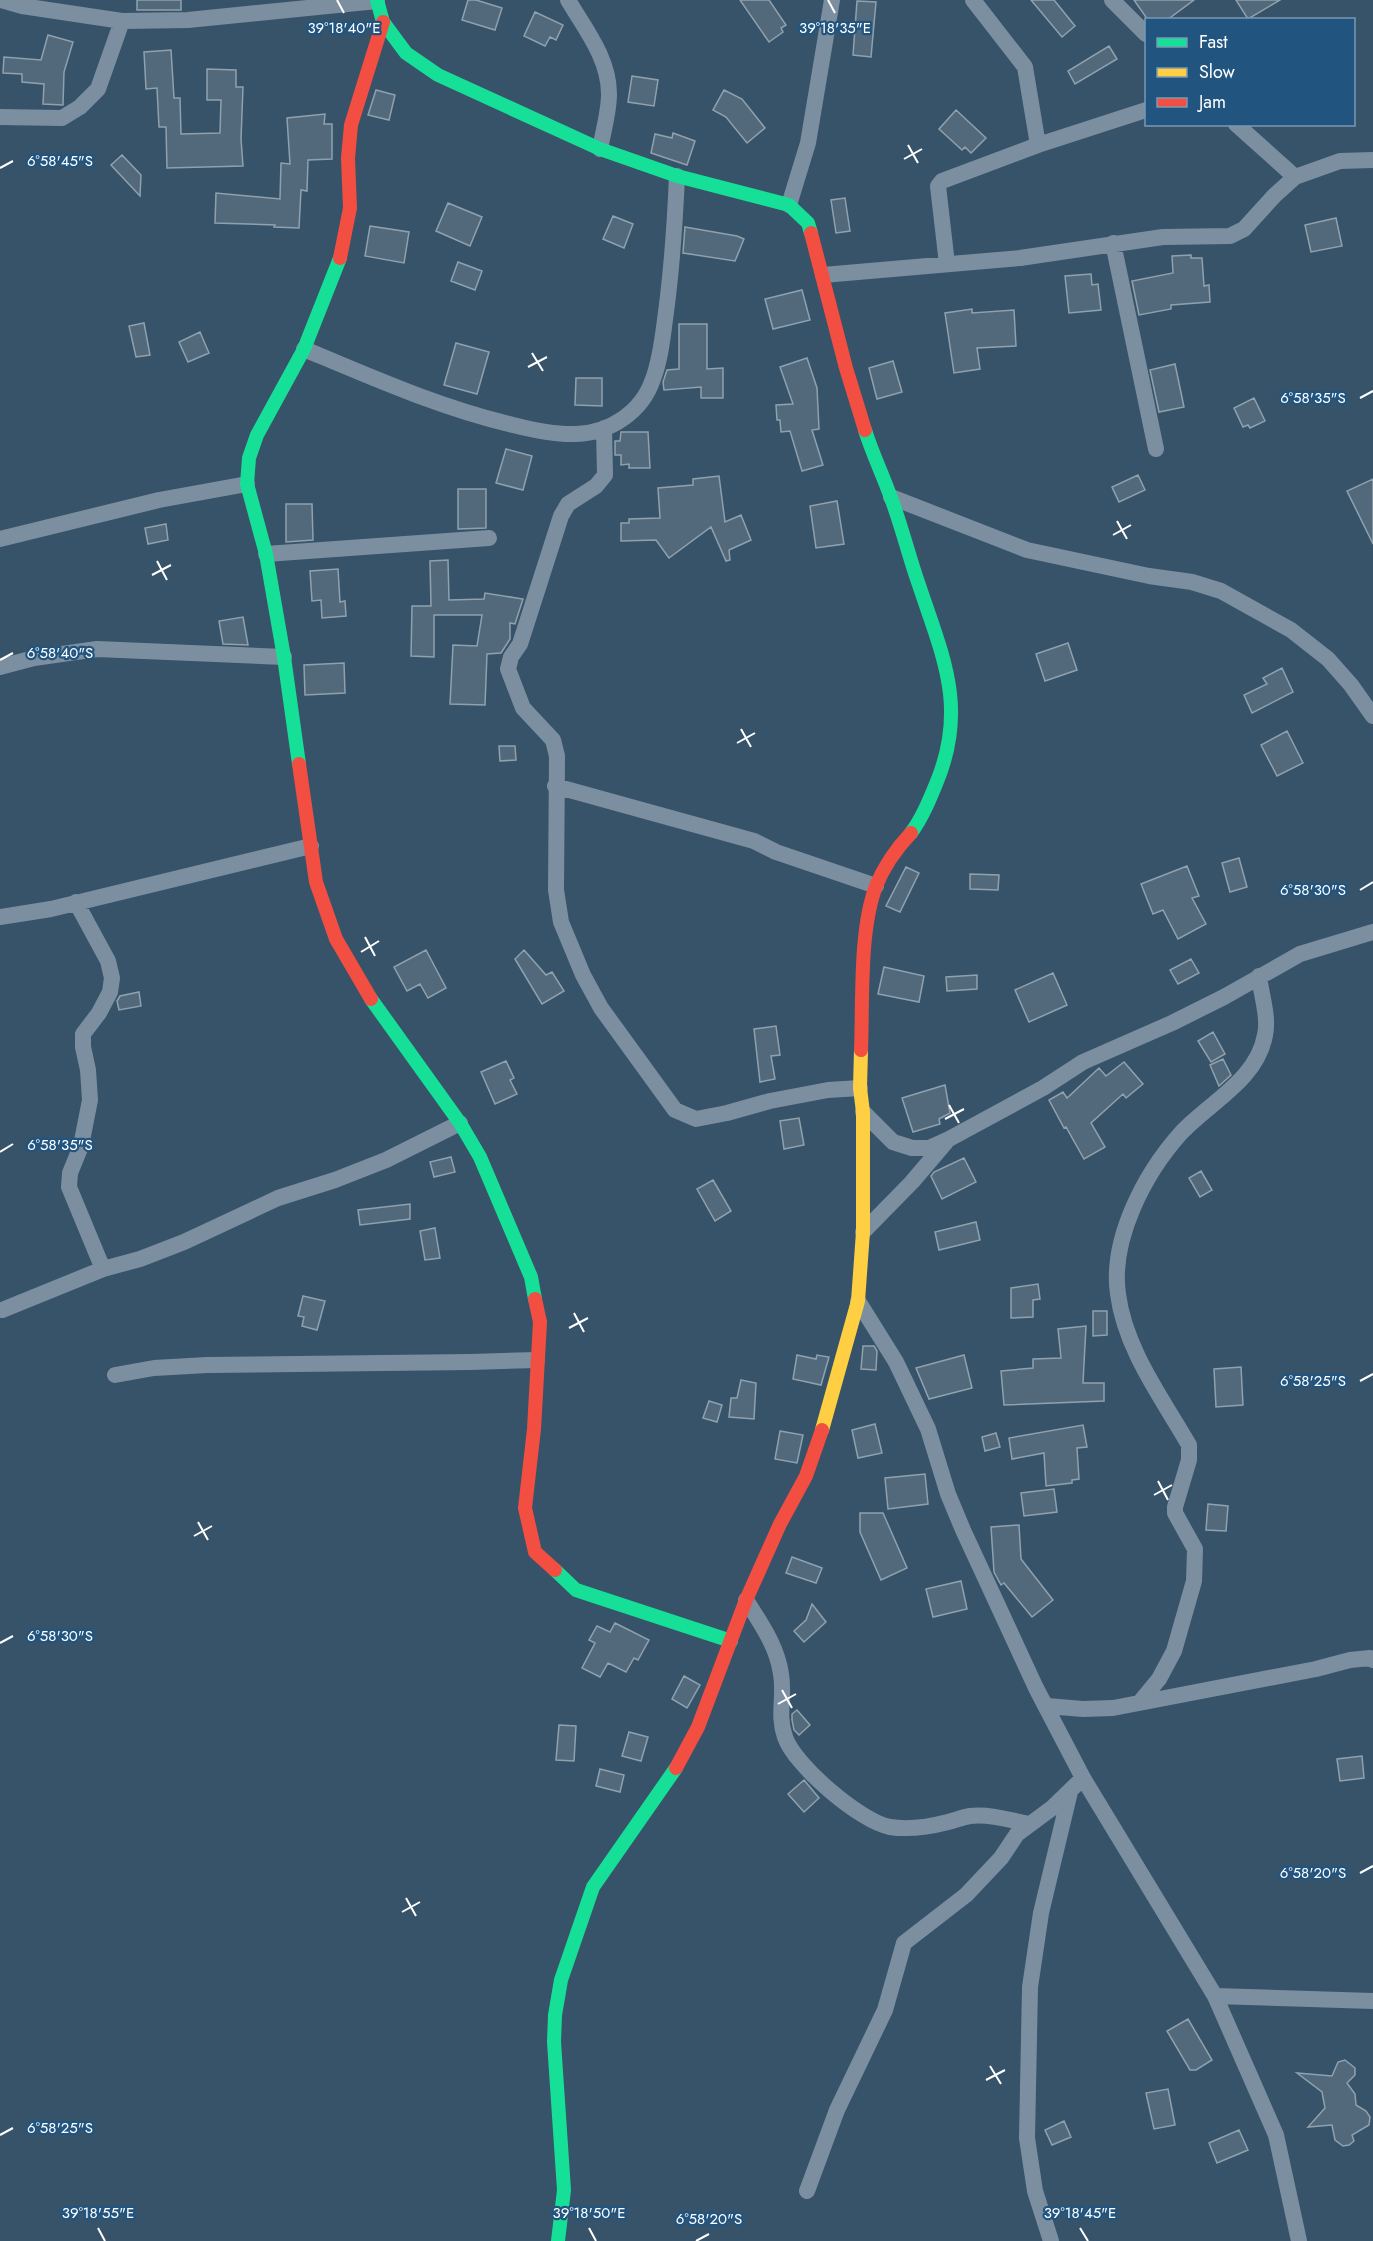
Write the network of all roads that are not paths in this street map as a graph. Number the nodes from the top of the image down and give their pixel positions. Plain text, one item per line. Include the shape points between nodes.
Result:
1 (1, 0) edge
2 (568, 0) edge
3 (832, 0) edge
4 (973, 0) edge
5 (1112, 0) edge
6 (377, 1) edge
7 (122, 21) junction
8 (383, 22) junction
9 (1145, 33) edge
10 (1145, 110) edge
11 (0, 117) edge
12 (1238, 126) edge
13 (1038, 145) junction
14 (600, 149) junction
15 (1373, 160) edge
16 (677, 176) junction
17 (1295, 177) junction
18 (789, 204) junction
19 (1113, 243) junction
20 (947, 264) junction
21 (823, 275) junction
22 (304, 349) junction
23 (604, 428) junction
24 (1156, 449) dead end
25 (247, 484) junction
26 (891, 497) junction
27 (489, 538) dead end
28 (0, 539) edge
29 (266, 554) junction
30 (284, 657) junction
31 (0, 667) edge
32 (1373, 716) edge
33 (555, 786) junction
34 (310, 846) junction
35 (876, 886) junction
36 (76, 902) junction
37 (0, 917) edge
38 (1373, 932) edge
39 (1259, 976) junction
40 (860, 1088) junction
41 (863, 1112) junction
42 (460, 1123) junction
43 (949, 1139) junction
44 (863, 1232) junction
45 (103, 1269) junction
46 (858, 1301) junction
47 (2, 1310) dead end
48 (537, 1360) junction
49 (115, 1375) dead end
50 (746, 1600) junction
51 (731, 1641) junction
52 (1373, 1660) edge
53 (1140, 1702) junction
54 (1047, 1706) junction
55 (1083, 1778) junction
56 (1070, 1792) junction
57 (1029, 1824) junction
58 (1215, 1996) junction
59 (1373, 2001) edge
60 (807, 2191) dead end
61 (558, 2241) edge
62 (1051, 2241) edge
63 (1299, 2241) edge

1 - 7 street
2 - 14 street via 606,69 609,95
3 - 18 street via 808,143
4 - 13 street via 1025,67
5 - 9 street
6 - 7 street via 188,20
6 - 8 street
7 - 11 street via 98,89 80,107 62,118
8 - 14 street via 406,53 438,75
8 - 22 street via 351,125 346,233 328,292
10 - 13 street
12 - 17 street
13 - 20 street via 942,181 938,186
14 - 16 street
15 - 17 street via 1340,161
16 - 18 street
16 - 23 street via 672,268 653,381 623,420
17 - 19 street via 1237,233
18 - 21 street via 808,223
19 - 20 street via 1020,258
19 - 24 street
20 - 21 street
21 - 26 street via 846,368 873,455
22 - 23 street via 438,404 491,420 538,431 577,434
22 - 25 street via 257,435 249,458
23 - 33 street via 605,475 596,486 568,504 561,516 520,644 508,669 523,708 554,740
25 - 28 street via 159,500
25 - 29 street
26 - 32 street via 1027,550 1221,591 1292,630 1328,659
26 - 35 street via 939,640 949,677 952,711 949,747 928,804
27 - 29 street
29 - 30 street
30 - 31 street via 97,649
30 - 34 street
33 - 35 street via 754,841
33 - 40 street via 556,890 571,950 601,1008 675,1110 696,1119 828,1090
34 - 36 street
34 - 42 street via 316,882 336,939 368,995
35 - 40 street via 866,921
36 - 37 street
36 - 45 street via 108,961 112,978 110,992 83,1034 90,1100 69,1180
38 - 39 street via 1300,954
39 - 43 street via 1224,998 1083,1062
39 - 53 street via 1266,1033 1250,1071 1181,1134 1146,1182 1130,1216 1117,1262 1124,1322 1160,1397 1189,1445 1189,1460 1175,1513 1195,1549 1194,1581 1174,1651 1159,1679
40 - 41 street
41 - 43 street via 893,1142 912,1148 929,1148
41 - 44 street
42 - 45 street via 386,1160 278,1198 140,1259
42 - 48 street via 480,1157 531,1278 540,1322
43 - 44 street
44 - 46 street
45 - 47 street
46 - 50 street via 819,1442
46 - 54 street via 896,1362 928,1429 963,1530
48 - 49 street via 207,1365
48 - 51 street via 525,1508 535,1552 576,1590
50 - 51 street
50 - 57 street via 776,1652 783,1695 780,1720 786,1740 801,1761 850,1807 889,1827 923,1828 969,1816
51 - 61 street via 698,1727 677,1766 593,1887 561,1980 554,2024 564,2190
52 - 53 street via 1350,1660
53 - 54 street via 1113,1708
54 - 55 street
55 - 56 street
55 - 58 street
56 - 57 street
56 - 62 street via 1041,1913 1030,1986 1027,2138 1035,2191
57 - 60 street via 980,1881 904,1943 885,2010 837,2110
58 - 59 street
58 - 63 street via 1276,2135

